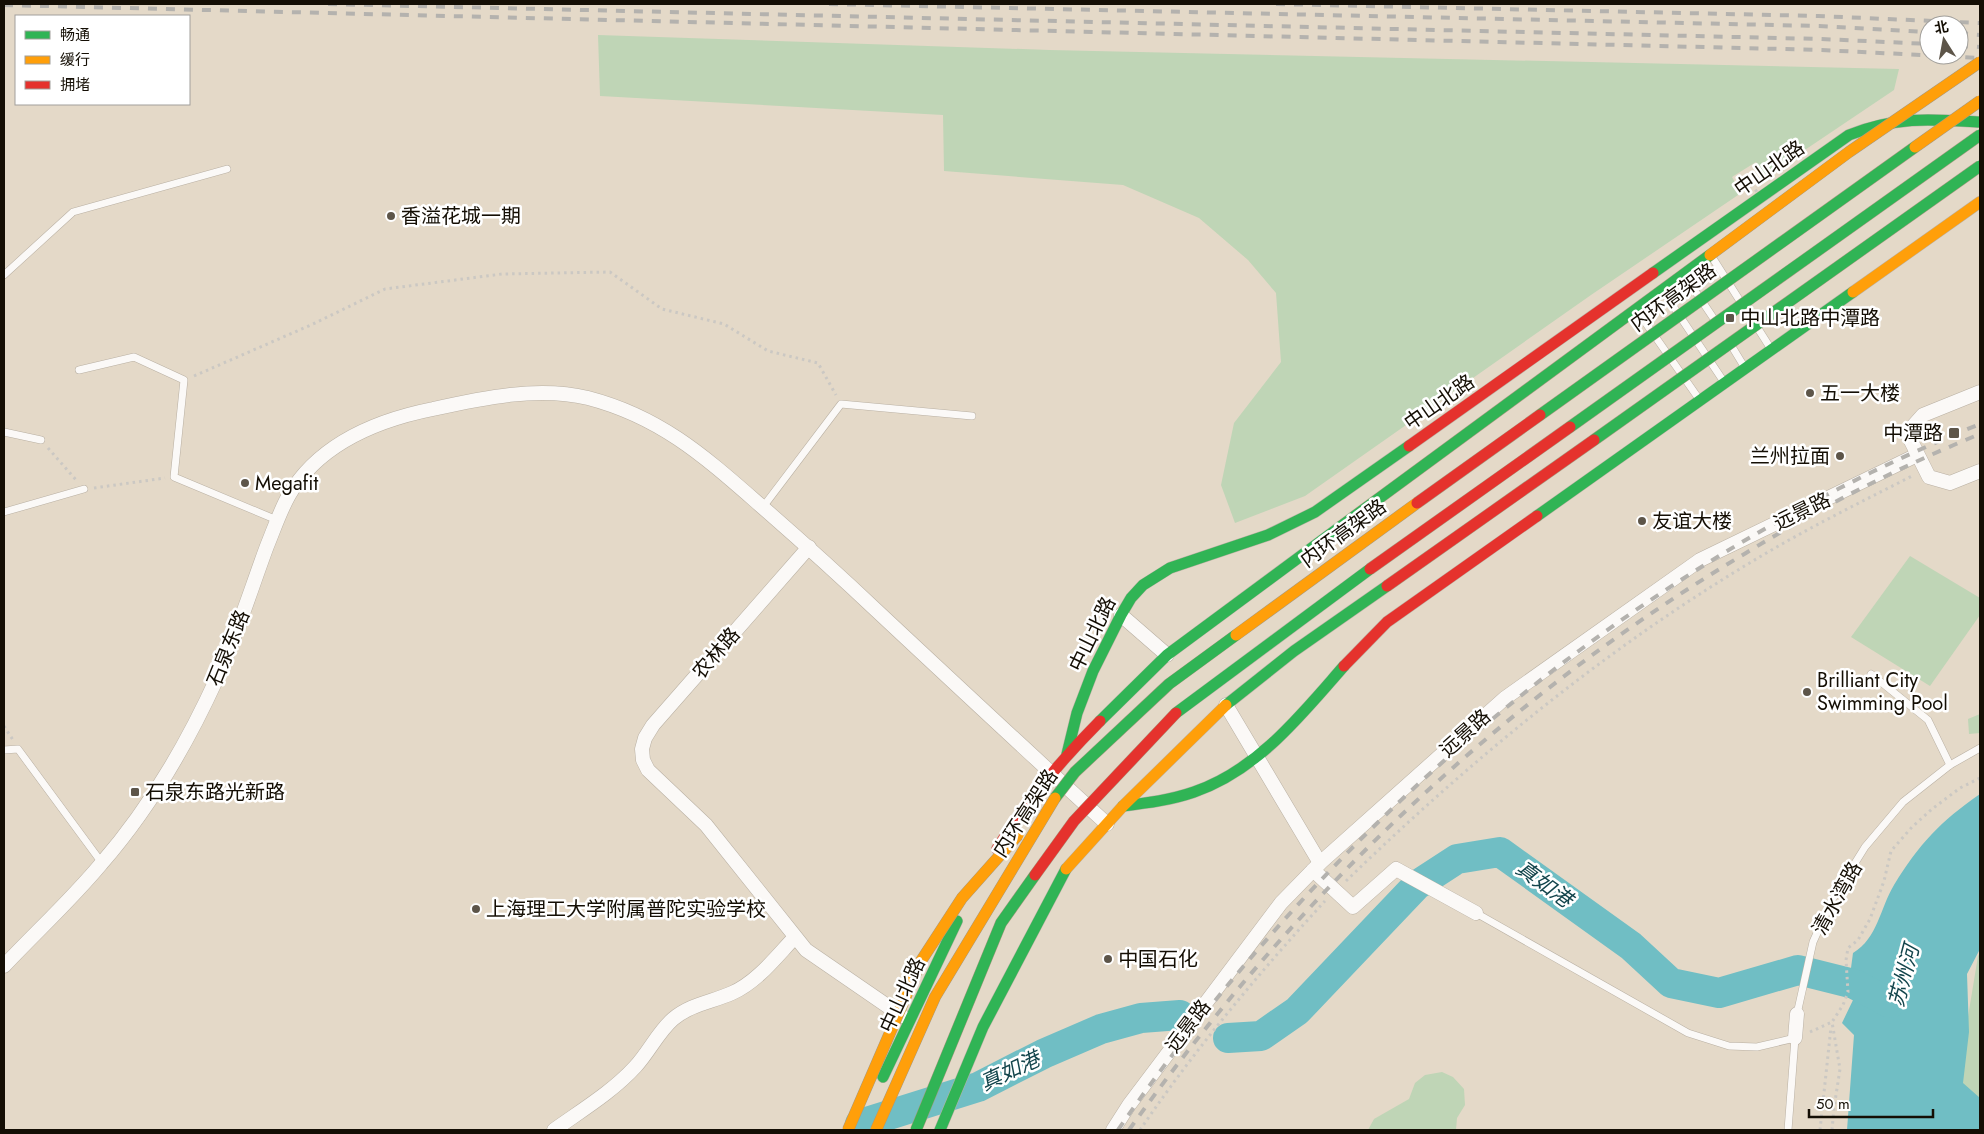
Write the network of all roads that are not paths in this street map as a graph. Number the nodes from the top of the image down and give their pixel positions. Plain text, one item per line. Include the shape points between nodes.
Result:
1 (1980, 62) edge
2 (1980, 101) edge
3 (1980, 122) edge
4 (1980, 135) edge
5 (1980, 166) edge
6 (227, 169) dead end
7 (1980, 202) edge
8 (1700, 240) junction
9 (1673, 259) junction
10 (1652, 274) junction
11 (4, 275) edge
12 (1624, 294) junction
13 (1749, 314) dead end
14 (1754, 322) dead end
15 (1719, 326) dead end
16 (1724, 334) dead end
17 (1771, 350) junction
18 (1745, 368) junction
19 (79, 370) dead end
20 (1725, 382) junction
21 (1980, 392) edge
22 (1700, 400) junction
23 (972, 416) dead end
24 (4, 432) edge
25 (41, 440) road end
26 (1917, 454) junction
27 (1980, 472) edge
28 (84, 489) road end
29 (763, 507) junction
30 (4, 512) edge
31 (277, 520) junction
32 (809, 547) junction
33 (1121, 614) junction
34 (1167, 655) junction
35 (1872, 674) dead end
36 (1226, 705) junction
37 (1980, 748) edge
38 (4, 750) edge
39 (1067, 754) junction
40 (1258, 758) junction
41 (1950, 765) junction
42 (1075, 772) junction
43 (1051, 774) junction
44 (1123, 806) junction
45 (1106, 824) junction
46 (102, 864) junction
47 (1317, 866) junction
48 (1476, 913) joint
49 (794, 938) junction
50 (4, 966) edge
51 (1798, 1014) joint
52 (910, 1021) junction
53 (1795, 1038) junction
54 (554, 1130) edge
55 (848, 1130) edge
56 (858, 1130) edge
57 (876, 1130) edge
58 (916, 1130) edge
59 (941, 1130) edge
60 (1114, 1130) edge
61 (1788, 1130) edge

1 - 34 main road, 中山北路, bridge via 1849,152
2 - 42 main road, 内环高架路, bridge via 1184,672
3 - 8 main road, 中山北路 via 1895,120 1869,126 1849,135
4 - 58 main road, bridge via 1370,569 1176,713 1074,821 1001,923
5 - 36 main road, bridge via 1294,651
6 - 11 lane via 73,212
7 - 17 main road
8 - 9 main road, 中山北路
8 - 13 lane
9 - 10 main road, 中山北路
9 - 15 lane
10 - 12 main road, 中山北路
10 - 20 lane
12 - 22 lane
12 - 33 main road, 中山北路 via 1316,512 1268,535 1170,568 1155,576 1131,598
14 - 17 lane
16 - 18 lane
17 - 18 main road
18 - 20 main road
19 - 31 lane via 134,357 184,380 174,477
20 - 22 main road
21 - 26 street via 1923,415 1907,433
22 - 40 main road via 1386,622 1281,738
23 - 29 lane via 841,404
24 - 25 lane
26 - 27 street via 1929,477 1950,483
26 - 47 street, 远景路 via 1700,560 1505,698
28 - 30 lane
29 - 31 street, 石泉东路 via 701,453 652,421 586,397 547,393 488,398 399,417 352,436 333,448 301,478
29 - 32 street
31 - 46 street, 石泉东路 via 220,672 199,717 150,799
32 - 43 street
32 - 49 street, 农林路 via 653,726 642,749 648,770 706,826
33 - 34 street
33 - 39 main road, 中山北路 via 1093,670 1077,713
34 - 39 main road, 中山北路
35 - 41 lane via 1928,720
36 - 40 street
36 - 44 main road
37 - 41 lane, 清水湾路
38 - 46 lane via 18,749
39 - 43 main road, 中山北路
40 - 44 main road via 1205,788 1156,802
40 - 47 street
41 - 51 lane, 清水湾路 via 1903,802 1865,847 1832,900 1813,942
42 - 55 main road, bridge via 962,898 921,961
42 - 57 main road, 内环高架路, bridge via 1049,806 935,997
43 - 45 street
43 - 52 main road, 中山北路 via 1016,818 971,891
44 - 45 main road
45 - 59 main road via 1067,868 983,1027
46 - 50 street, 石泉东路
47 - 48 street via 1335,891 1353,908 1396,869
47 - 60 street, 远景路 via 1281,903 1129,1105
48 - 53 lane via 1688,1033 1729,1046 1756,1047
49 - 52 street, 农林路 via 819,960
49 - 54 street via 744,986 697,1004 672,1020 645,1056 622,1079
51 - 53 street, 清水湾路
52 - 56 main road, 中山北路
53 - 61 lane, 清水湾路

